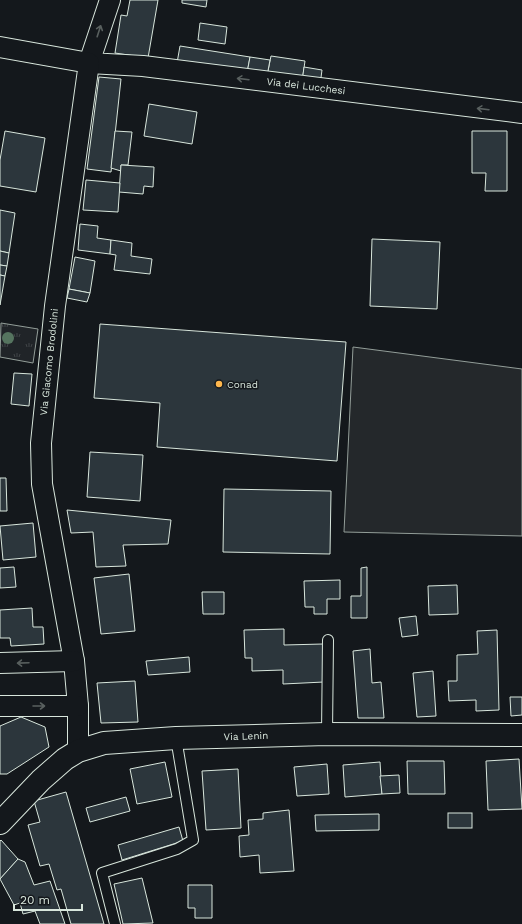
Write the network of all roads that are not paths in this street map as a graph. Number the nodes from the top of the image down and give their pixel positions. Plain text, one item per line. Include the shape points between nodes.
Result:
1 (110, 0) edge
2 (0, 47) edge
3 (89, 63) junction
4 (522, 113) edge
5 (328, 640) dead end
6 (74, 661) junction
7 (0, 663) edge
8 (0, 706) edge
9 (78, 706) junction
10 (327, 734) junction
11 (522, 735) edge
12 (176, 738) junction
13 (78, 751) junction
14 (0, 823) edge
15 (115, 924) edge

3 -> 1 street, Via Giacomo Brodolini
2 - 3 street
4 -> 3 street, Via dei Lucchesi via 143,66
3 - 6 street, Via Giacomo Brodolini via 55,306 41,442 42,484
5 - 10 lane
6 -> 7 street
6 - 9 street, Via Giacomo Brodolini
8 -> 9 street
9 - 13 street, Via Giacomo Brodolini
10 - 11 street, Via Lenin
10 - 12 street, Via Lenin
12 - 13 street, Via Lenin via 104,743
12 - 15 lane via 193,840 177,849 102,873
13 - 14 street, Via Lenin via 41,780

